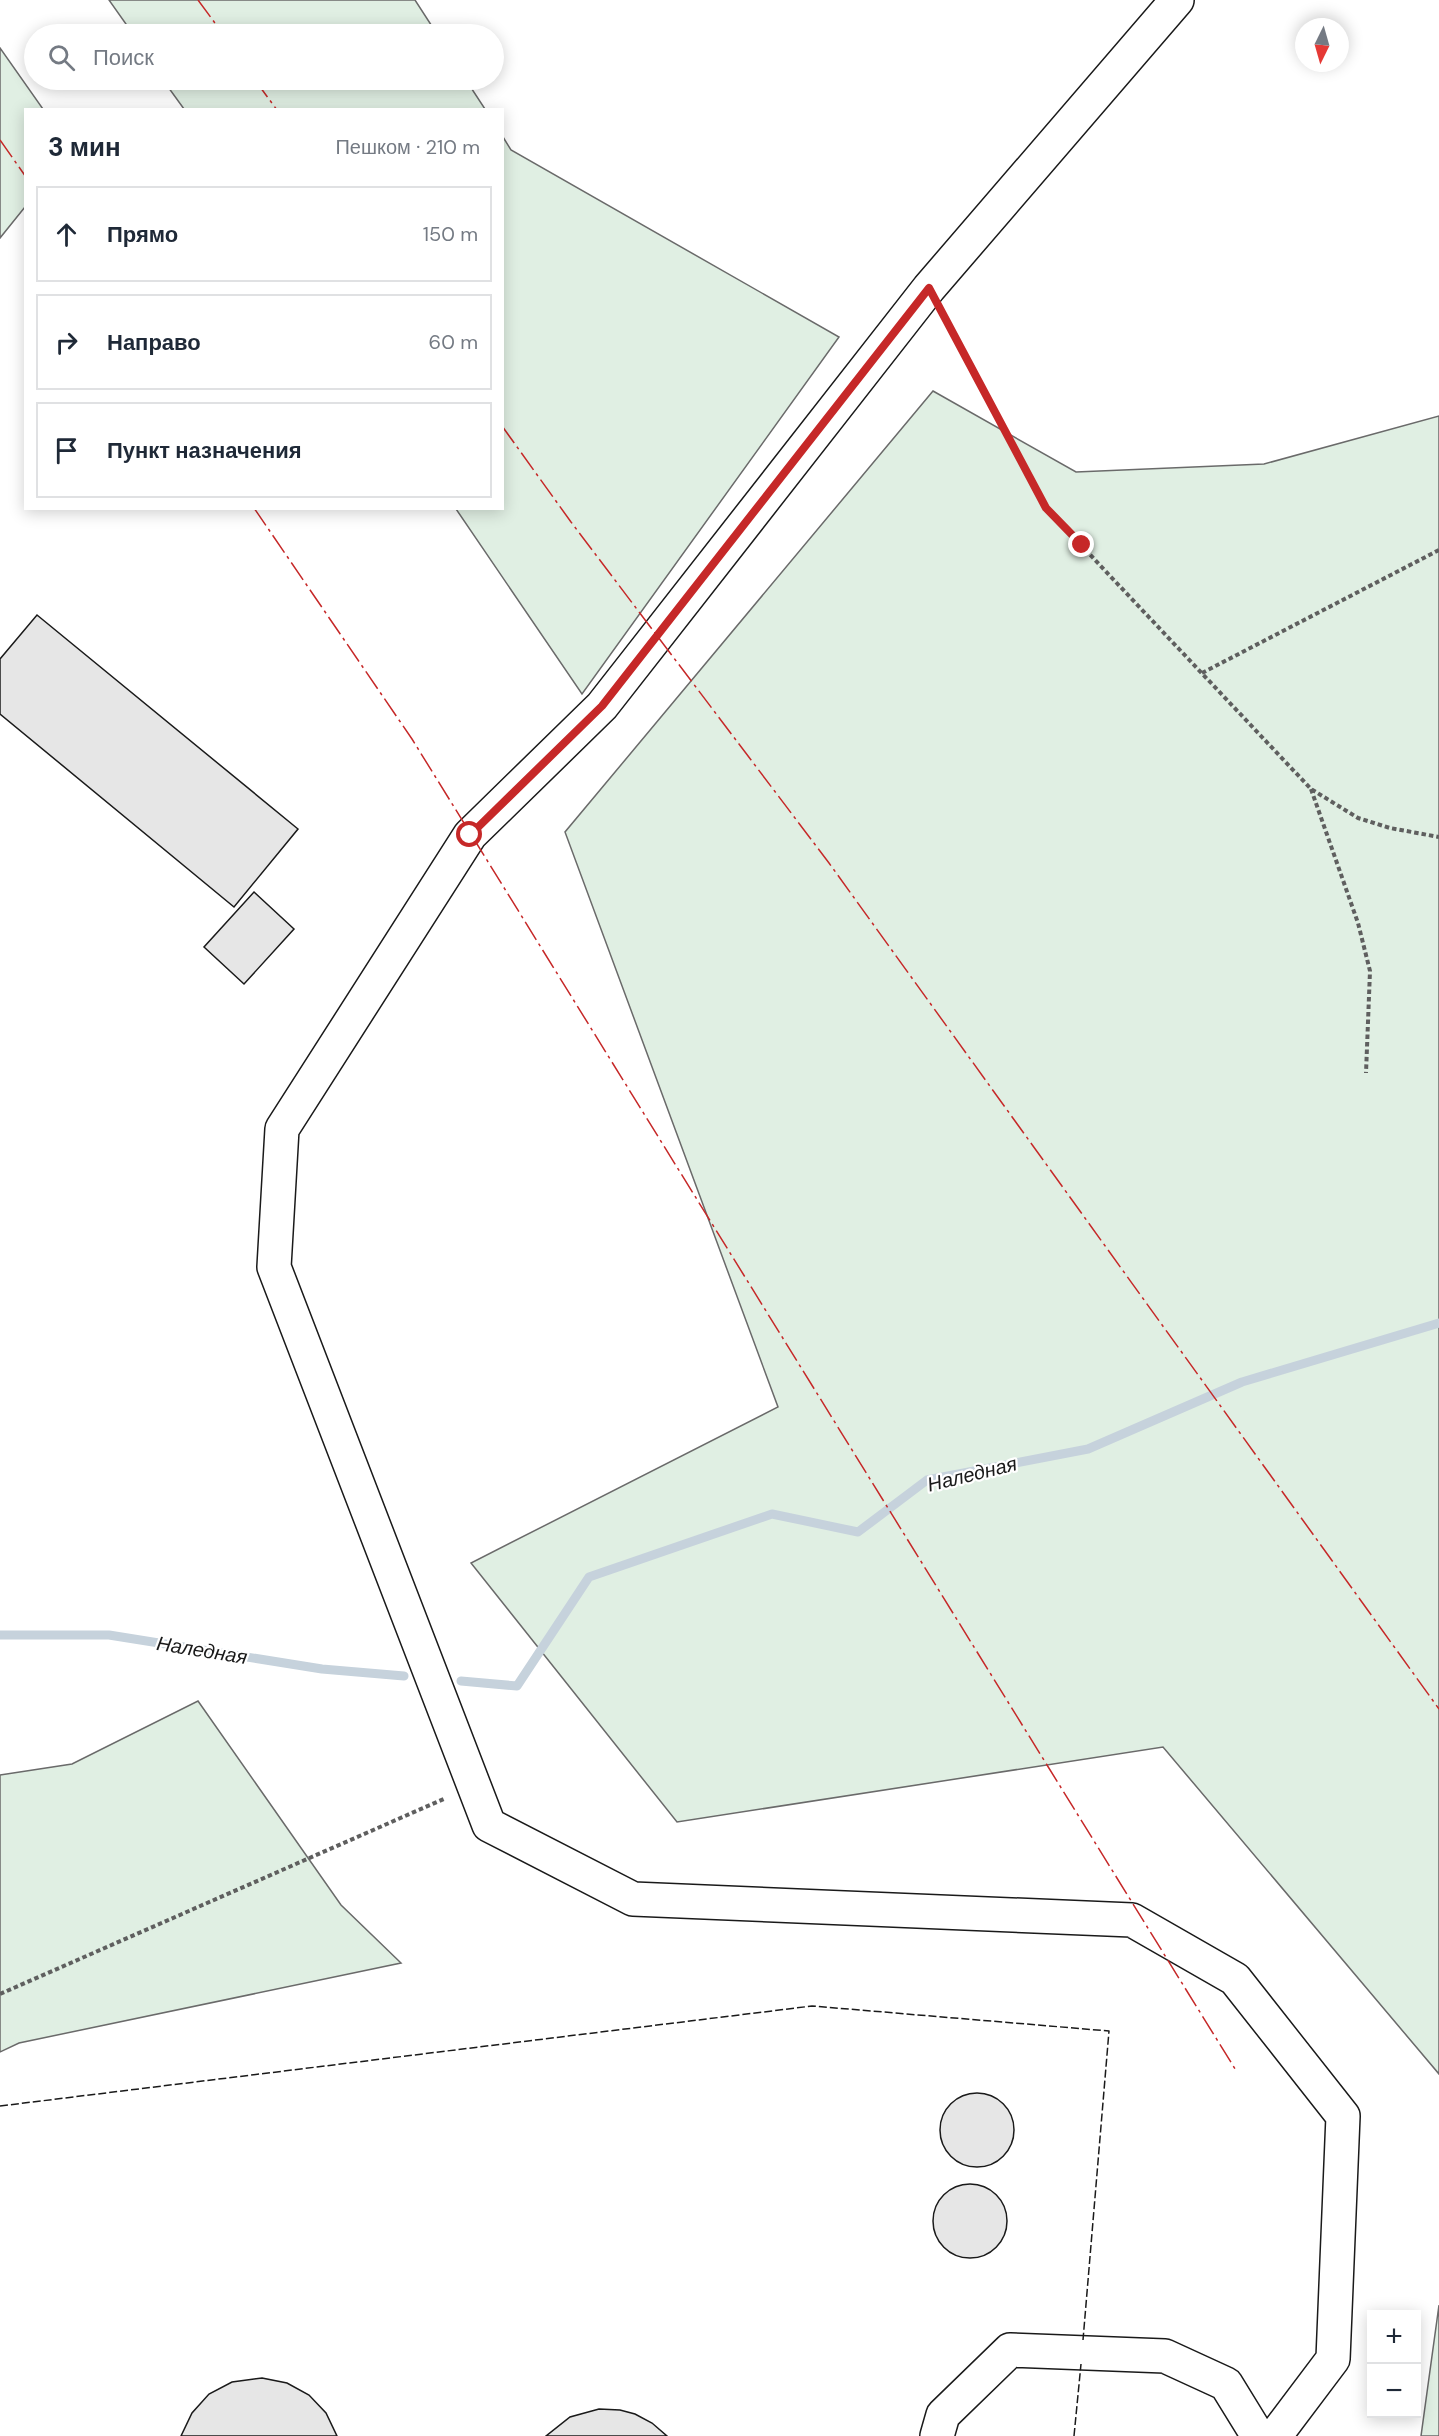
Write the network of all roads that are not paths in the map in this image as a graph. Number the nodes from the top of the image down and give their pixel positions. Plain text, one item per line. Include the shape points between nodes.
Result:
1 (1177, 0) edge
2 (937, 2436) edge
3 (1257, 2436) edge
4 (1275, 2436) edge

1 - 4 lane via 929,288 602,706 470,835 282,1129 274,1268 489,1824 633,1899 1131,1920 1235,1979 1343,2116 1334,2359
2 - 3 lane via 943,2415 1010,2350 1164,2356 1226,2384

